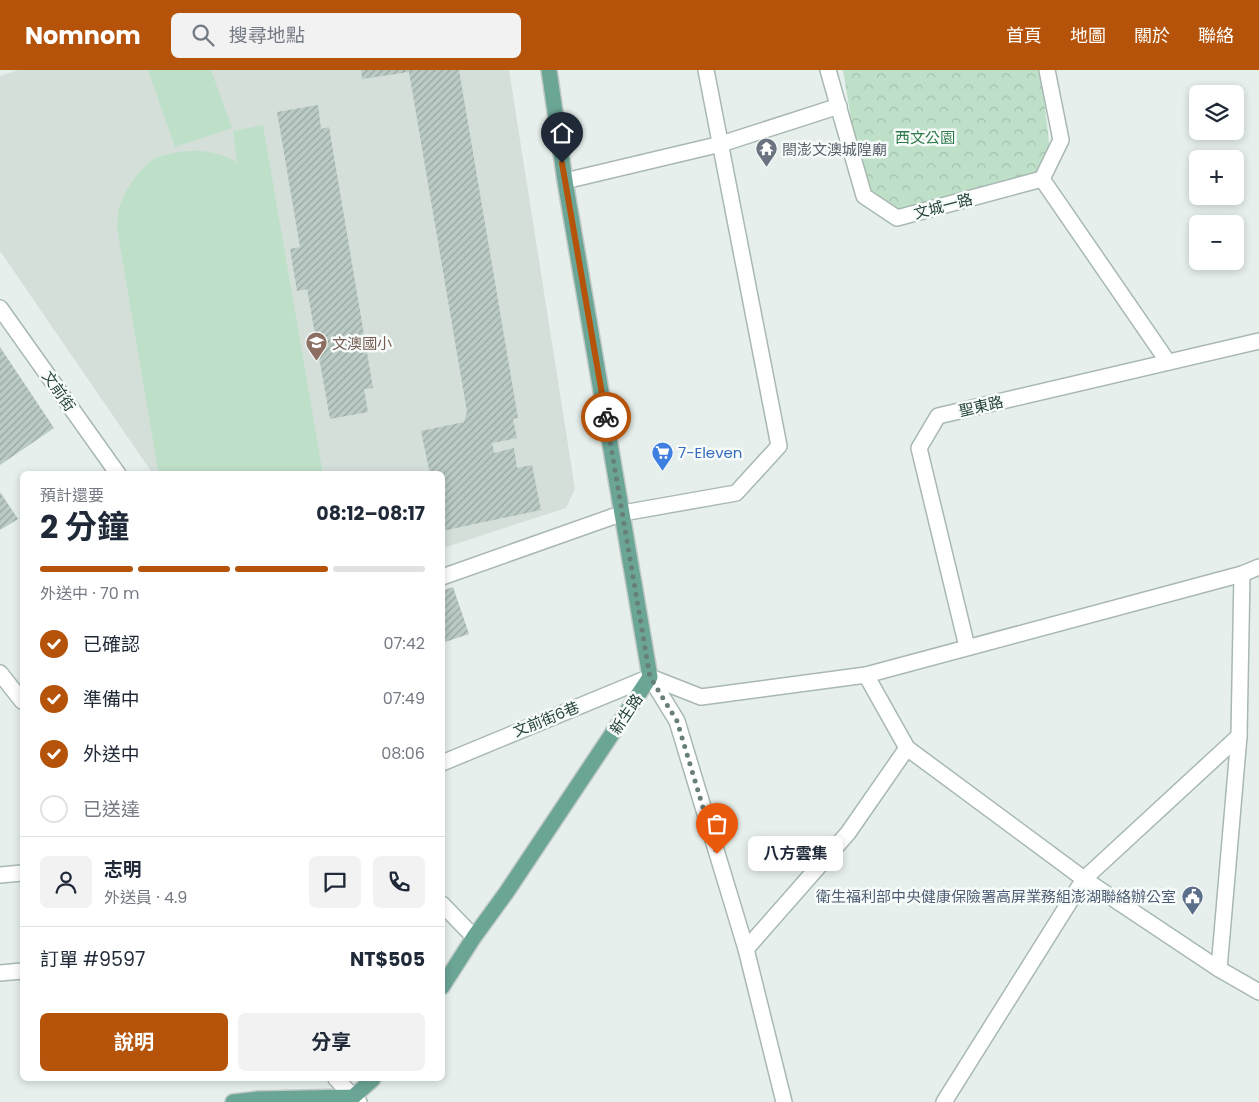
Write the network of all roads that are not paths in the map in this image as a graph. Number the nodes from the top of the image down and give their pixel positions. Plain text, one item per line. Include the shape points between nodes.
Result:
1 (549, 70) edge
2 (706, 70) edge
3 (828, 70) edge
4 (1047, 70) edge
5 (839, 106) junction
6 (721, 144) junction
7 (1042, 179) junction
8 (565, 181) junction
9 (0, 308) edge
10 (1259, 341) edge
11 (1168, 362) junction
12 (116, 471) edge
13 (623, 513) junction
14 (1259, 568) edge
15 (1242, 574) junction
16 (445, 576) edge
17 (967, 647) junction
18 (0, 672) edge
19 (866, 675) junction
20 (650, 677) junction
21 (20, 698) edge
22 (1239, 736) junction
23 (907, 748) junction
24 (445, 761) edge
25 (20, 873) edge
26 (0, 875) edge
27 (1084, 879) junction
28 (445, 907) edge
29 (474, 937) junction
30 (746, 949) junction
31 (1219, 969) junction
32 (20, 971) edge
33 (0, 973) edge
34 (445, 982) edge
35 (1259, 992) edge
36 (338, 1081) edge
37 (371, 1081) edge
38 (355, 1100) edge
39 (233, 1102) edge
40 (784, 1102) edge
41 (944, 1102) edge

1 - 8 main road, 新生路
2 - 6 street
3 - 5 street, 文城一路
4 - 7 street via 1061,140
5 - 6 street
5 - 7 street, 文城一路 via 864,196 897,218
6 - 8 street
6 - 13 street via 779,446 736,493
7 - 11 street
8 - 13 main road, 新生路
9 - 12 street, 文前街
10 - 11 street, 聖東路
11 - 17 street, 聖東路 via 938,416 919,448
13 - 16 street
13 - 20 main road, 新生路
14 - 15 street
15 - 17 street
15 - 22 street
17 - 19 street
18 - 21 street
19 - 20 street via 701,697
19 - 23 street
20 - 24 street, 文前街6巷
20 - 29 main road, 新生路
20 - 30 street via 677,721
22 - 27 street
22 - 31 street
23 - 27 street
23 - 30 street via 848,833
25 - 26 street
27 - 31 street
27 - 41 street
28 - 29 street
29 - 34 main road, 新生路
30 - 40 street
31 - 35 street
32 - 33 street
36 - 38 street
37 - 38 main road
38 - 39 main road via 258,1099

